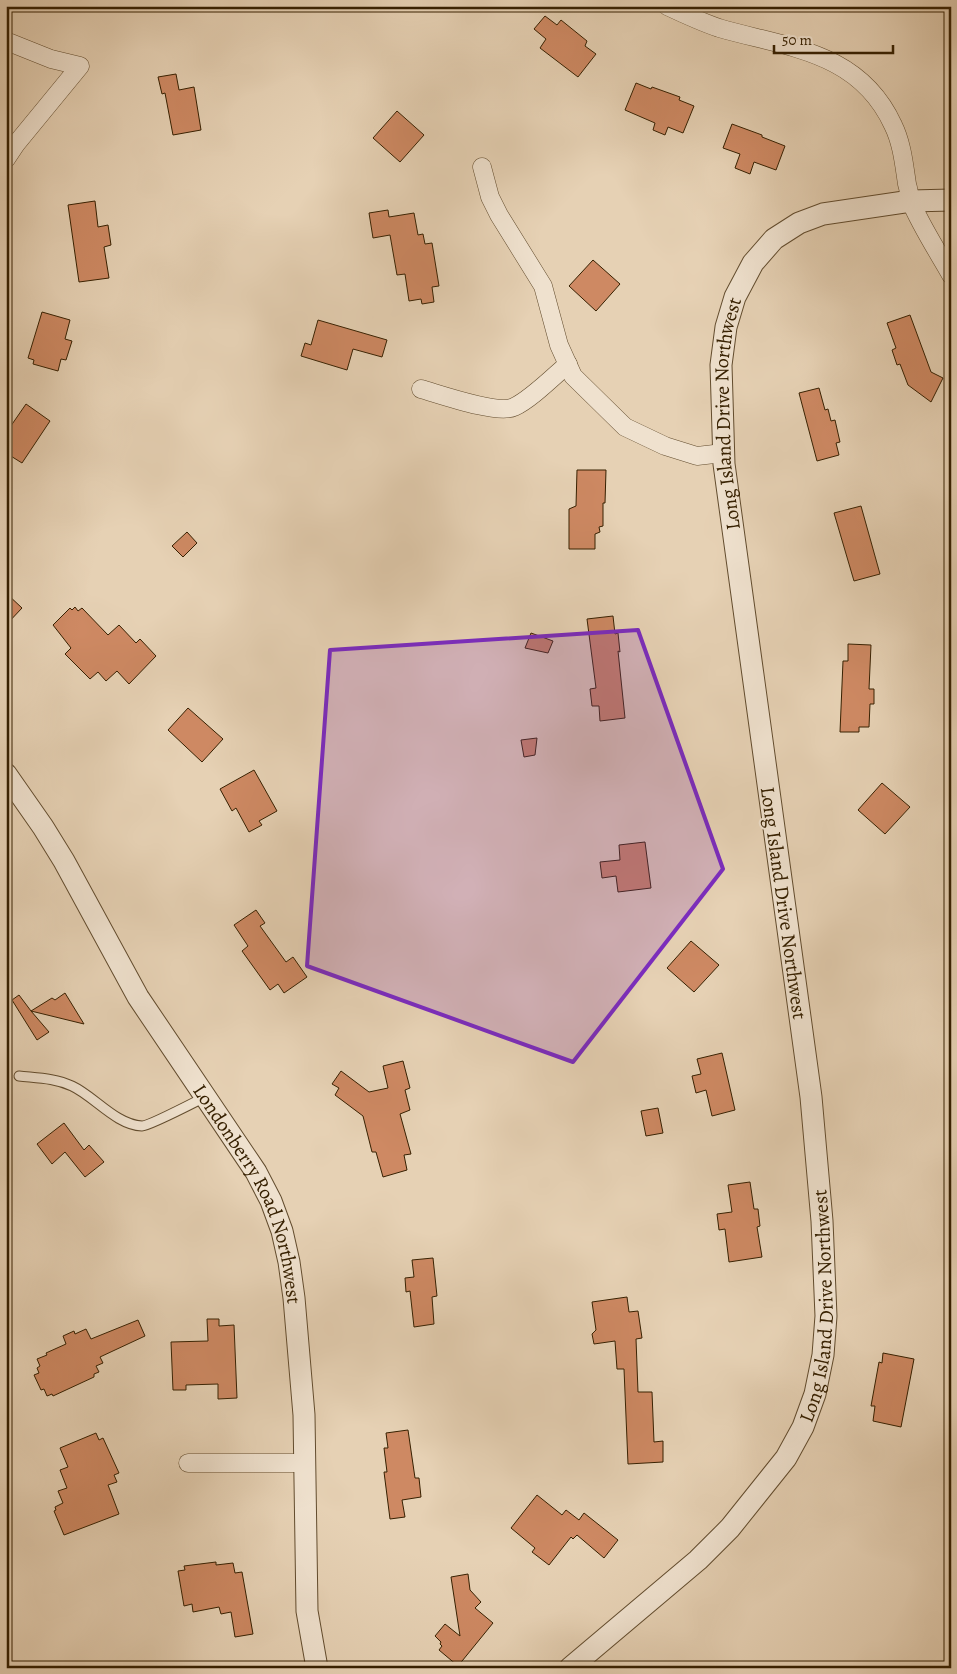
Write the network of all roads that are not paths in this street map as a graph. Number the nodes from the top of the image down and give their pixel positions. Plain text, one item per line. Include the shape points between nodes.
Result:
1 (667, 6) edge
2 (6, 41) edge
3 (6, 159) edge
4 (482, 167) dead end
5 (951, 200) edge
6 (911, 201) junction
7 (951, 276) edge
8 (568, 364) junction
9 (421, 389) dead end
10 (723, 453) junction
11 (6, 774) edge
12 (19, 1076) dead end
13 (206, 1097) junction
14 (188, 1463) dead end
15 (304, 1463) junction
16 (317, 1668) edge
17 (570, 1668) edge

1 - 6 street via 718,27 818,55 856,76 878,98 893,125
2 - 3 street via 51,59 80,66
4 - 8 street via 499,215 543,286 559,345
5 - 6 street, Long Island Drive Northwest
6 - 7 street
6 - 10 street, Long Island Drive Northwest via 823,214 799,223 774,239 753,264 735,297 726,328 721,364
8 - 9 street via 513,408 487,407
8 - 10 street via 573,376 625,427 665,446 698,456
10 - 17 street, Long Island Drive Northwest via 811,1097 822,1221 826,1316 823,1355 815,1394 803,1427 786,1458 730,1528 698,1560
11 - 13 street, Londonberry Road Northwest via 64,861 138,997
12 - 13 lane via 54,1079 74,1087 104,1109 130,1123 144,1126
13 - 15 street, Londonberry Road Northwest via 256,1172 282,1231 294,1298 304,1415
14 - 15 street
15 - 16 street, Londonberry Road Northwest via 307,1611

